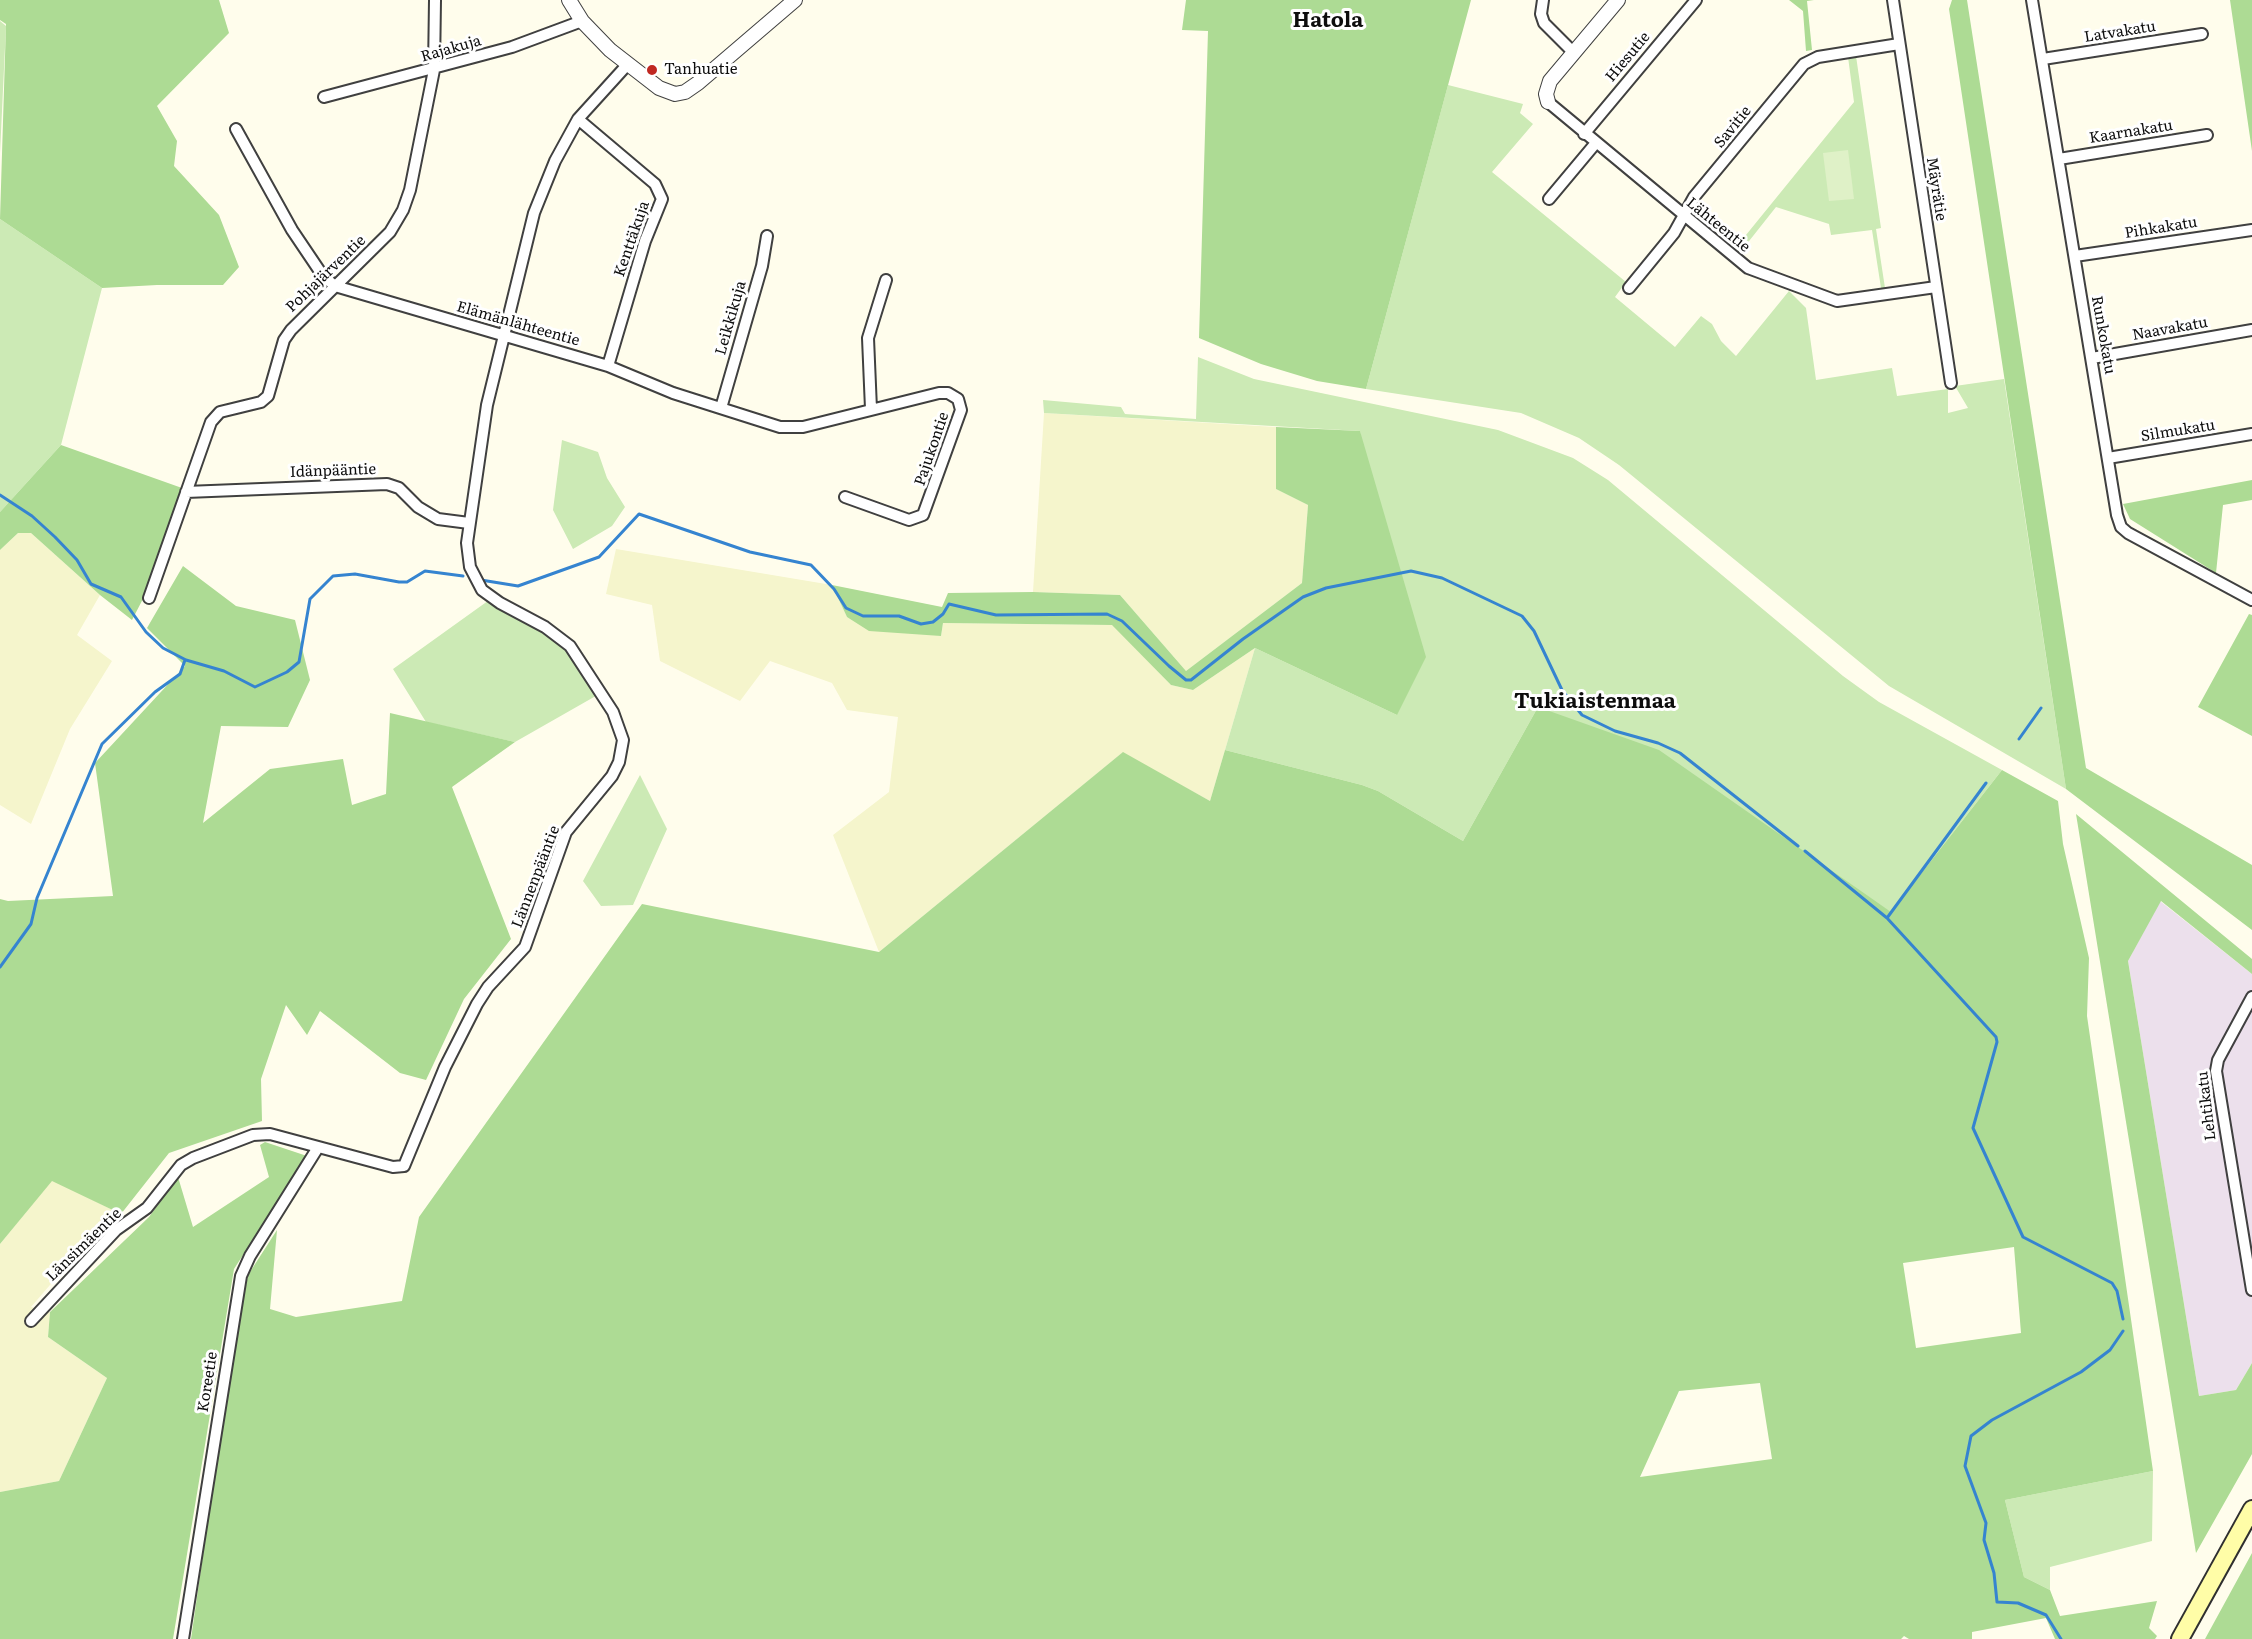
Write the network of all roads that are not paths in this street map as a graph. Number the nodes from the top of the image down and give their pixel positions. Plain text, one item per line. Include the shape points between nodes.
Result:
1 (435, 0) edge
2 (569, 0) edge
3 (795, 0) edge
4 (1543, 0) edge
5 (1618, 0) edge
6 (1696, 0) edge
7 (1893, 0) edge
8 (2032, 0) edge
9 (582, 21) junction
10 (2202, 34) dead end
11 (1899, 44) junction
12 (1573, 52) junction
13 (2043, 59) junction
14 (627, 65) junction
15 (434, 70) junction
16 (324, 97) dead end
17 (1548, 102) joint
18 (578, 119) junction
19 (236, 129) dead end
20 (1584, 134) junction
21 (2207, 135) dead end
22 (1595, 144) junction
23 (2059, 159) junction
24 (1549, 199) dead end
25 (1682, 216) junction
26 (2252, 230) edge
27 (767, 236) dead end
28 (2075, 256) junction
29 (886, 280) dead end
30 (335, 286) junction
31 (1936, 287) junction
32 (1629, 288) dead end
33 (2252, 330) edge
34 (505, 336) junction
35 (2092, 358) junction
36 (608, 366) junction
37 (1951, 383) dead end
38 (721, 408) junction
39 (871, 410) junction
40 (2252, 434) edge
41 (2108, 458) junction
42 (186, 492) junction
43 (845, 497) dead end
44 (469, 523) junction
45 (149, 598) dead end
46 (2252, 600) edge
47 (2252, 997) edge
48 (317, 1149) junction
49 (2252, 1290) edge
50 (31, 1321) dead end
51 (2252, 1509) edge
52 (183, 1639) edge
53 (2180, 1639) edge

1 - 15 street, Pohjajärventie
2 - 9 street
3 - 14 street via 690,89 675,93 663,90
4 - 12 street via 1544,23
5 - 12 street
6 - 20 street, Hiesutie
7 - 11 street, Mäyrätie
8 - 13 street, Runkokatu
9 - 14 street
9 - 15 street, Rajakuja
10 - 13 street, Latvakatu
11 - 25 street, Savitie via 1818,57 1804,64
11 - 31 street, Mäyrätie
12 - 17 street via 1548,85
13 - 23 street, Runkokatu
14 - 18 street
15 - 16 street, Rajakuja
15 - 30 street, Pohjajärventie via 403,210 390,232
17 - 20 street, Lähteentie
18 - 34 street via 555,161 534,213
18 - 36 street, Kenttäkuja via 655,184 662,199
19 - 30 street via 292,230 323,276
20 - 22 street, Lähteentie
21 - 23 street, Kaarnakatu
22 - 24 street
22 - 25 street, Lähteentie
23 - 28 street, Runkokatu
25 - 31 street, Lähteentie via 1743,266 1826,299 1849,300
25 - 32 street, Savitie via 1674,232
26 - 28 street, Pihkakatu
27 - 38 street, Leikkikuja
28 - 35 street, Runkokatu
29 - 39 street via 868,338
30 - 34 street, Elämänlähteentie
30 - 42 street, Pohjajärventie via 284,340 268,396 261,402 220,412 211,422
31 - 37 street, Mäyrätie
33 - 35 street, Naavakatu
34 - 36 street, Elämänlähteentie
34 - 44 street via 487,405
35 - 41 street, Runkokatu
36 - 38 street, Elämänlähteentie
38 - 39 street, Elämänlähteentie via 780,427 796,428
39 - 43 street, Pajukontie via 944,392 956,397 961,407 923,515 909,520
40 - 41 street, Silmukatu
41 - 46 street, Runkokatu via 2121,527
42 - 44 street, Idänpääntie via 387,484 399,488 418,507 438,519
42 - 45 street, Pohjajärventie
44 - 48 street, Lännenpääntie via 470,567 482,590 570,646 613,712 623,740 619,762 566,832 525,947 477,1004 445,1067 404,1166 393,1167
47 - 49 street, Lehtikatu via 2218,1060 2216,1071
48 - 50 street, Länsimäentie via 270,1134 253,1135 181,1165 147,1208 116,1230
48 - 52 street, Koreetie via 241,1276
51 - 53 main road

